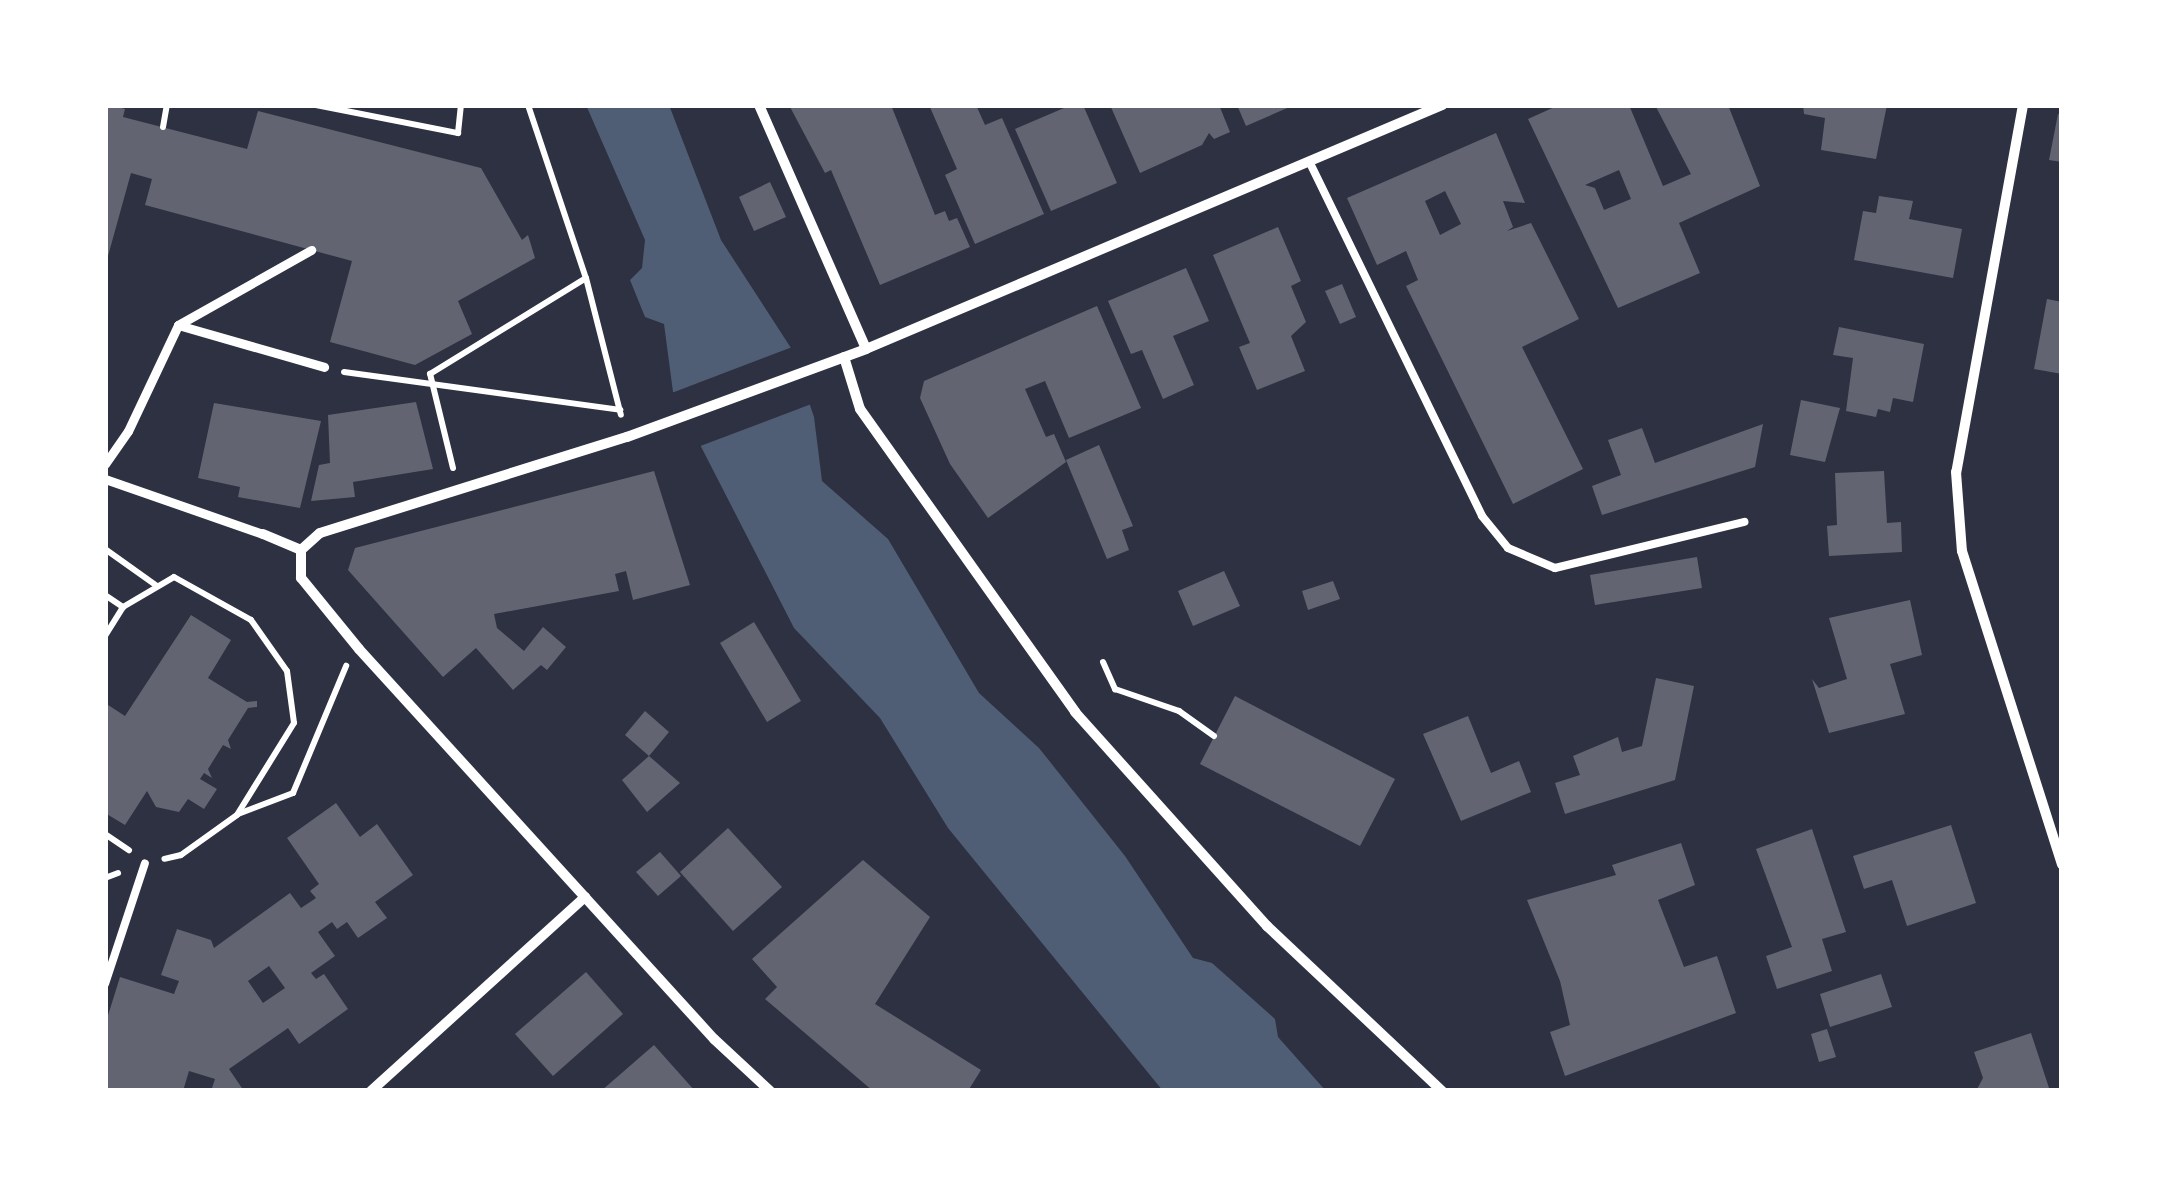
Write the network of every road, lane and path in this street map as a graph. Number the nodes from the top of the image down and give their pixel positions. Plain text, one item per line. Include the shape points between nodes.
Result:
1 (167, 105) edge
2 (316, 105) edge
3 (461, 105) edge
4 (528, 105) edge
5 (759, 105) edge
6 (1442, 105) edge
7 (2023, 105) edge
8 (163, 128) dead end
9 (1309, 162) junction
10 (311, 250) dead end
11 (586, 278) junction
12 (178, 325) junction
13 (866, 348) junction
14 (844, 356) junction
15 (324, 367) dead end
16 (344, 372) dead end
17 (433, 384) junction
18 (105, 464) edge
19 (105, 478) edge
20 (458, 488) junction
21 (1744, 522) dead end
22 (263, 534) joint
23 (105, 549) edge
24 (302, 550) junction
25 (157, 587) junction
26 (105, 595) edge
27 (123, 607) junction
28 (105, 636) edge
29 (1103, 662) dead end
30 (334, 680) dead end
31 (1214, 736) dead end
32 (237, 815) junction
33 (145, 864) junction
34 (2062, 864) edge
35 (105, 878) edge
36 (584, 897) junction
37 (105, 984) edge
38 (371, 1091) edge
39 (770, 1091) edge
40 (1442, 1091) edge

1 - 8 path
2 - 3 path via 458,133
4 - 11 path
5 - 13 street
6 - 9 street
7 - 34 street via 1956,472 1962,550
9 - 13 street
9 - 21 lane via 1482,516 1508,548 1555,568
10 - 12 street
11 - 17 path via 480,338 430,374
11 - 17 path via 619,406
12 - 15 street
12 - 18 street via 128,431
13 - 14 street
14 - 20 street
14 - 40 street via 860,409 1075,712 1267,926
16 - 17 path
17 - 20 path
19 - 22 street
20 - 24 street via 320,533
22 - 24 street
23 - 25 path
24 - 36 street via 302,578 336,621
25 - 27 path
25 - 32 path via 174,577 220,597 251,620 286,671 294,722
26 - 27 path
27 - 28 path
29 - 31 path via 1115,690 1179,711
30 - 32 path via 294,793
32 - 33 path via 181,855
33 - 35 path
33 - 37 lane
36 - 38 street
36 - 39 street

